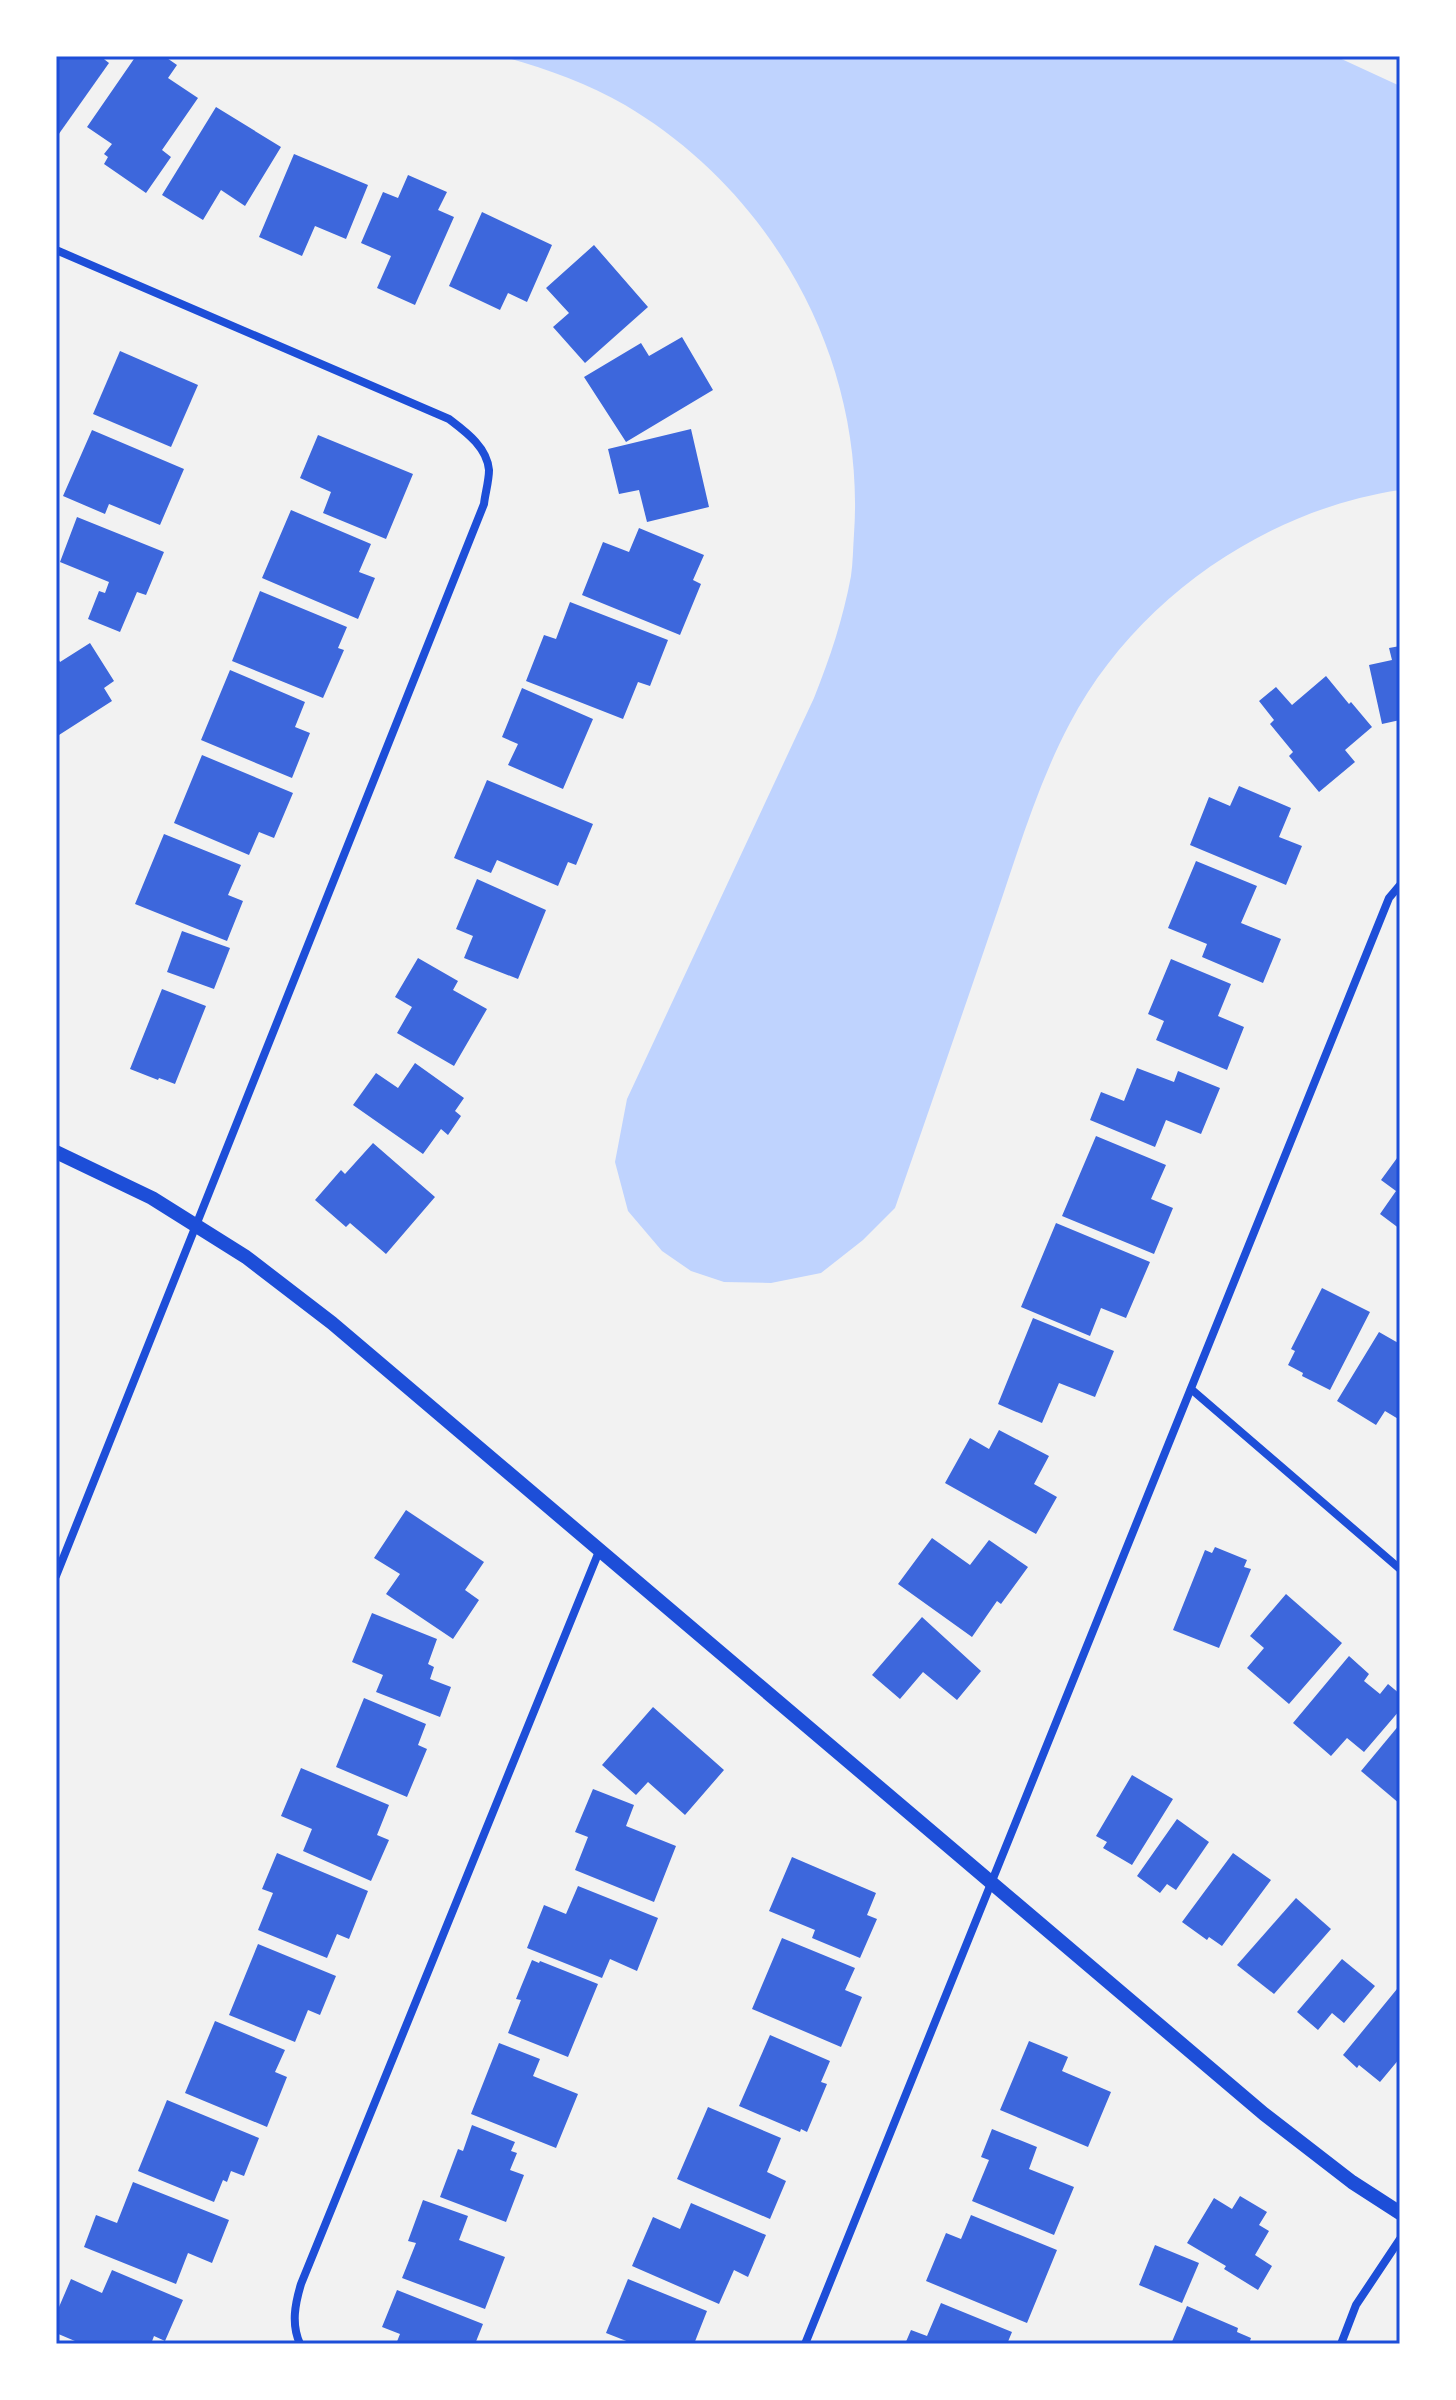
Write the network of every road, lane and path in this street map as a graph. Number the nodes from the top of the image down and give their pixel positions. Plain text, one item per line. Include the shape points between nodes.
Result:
1 (57, 254) edge
2 (1400, 885) edge
3 (56, 1152) edge
4 (197, 1225) junction
5 (1191, 1389) junction
6 (600, 1549) junction
7 (1400, 1569) edge
8 (56, 1576) edge
9 (992, 1882) junction
10 (1400, 2213) edge
11 (1400, 2239) edge
12 (300, 2344) edge
13 (805, 2344) edge
14 (1341, 2344) edge

1 - 4 street via 449,419 482,449 489,470 484,504
2 - 5 street via 1389,898
3 - 4 street
4 - 6 street via 332,1323
4 - 8 street
5 - 7 street
5 - 9 street
6 - 9 street
6 - 12 street via 301,2284 293,2310
9 - 10 street via 1264,2114
9 - 13 street
11 - 14 street via 1356,2305

